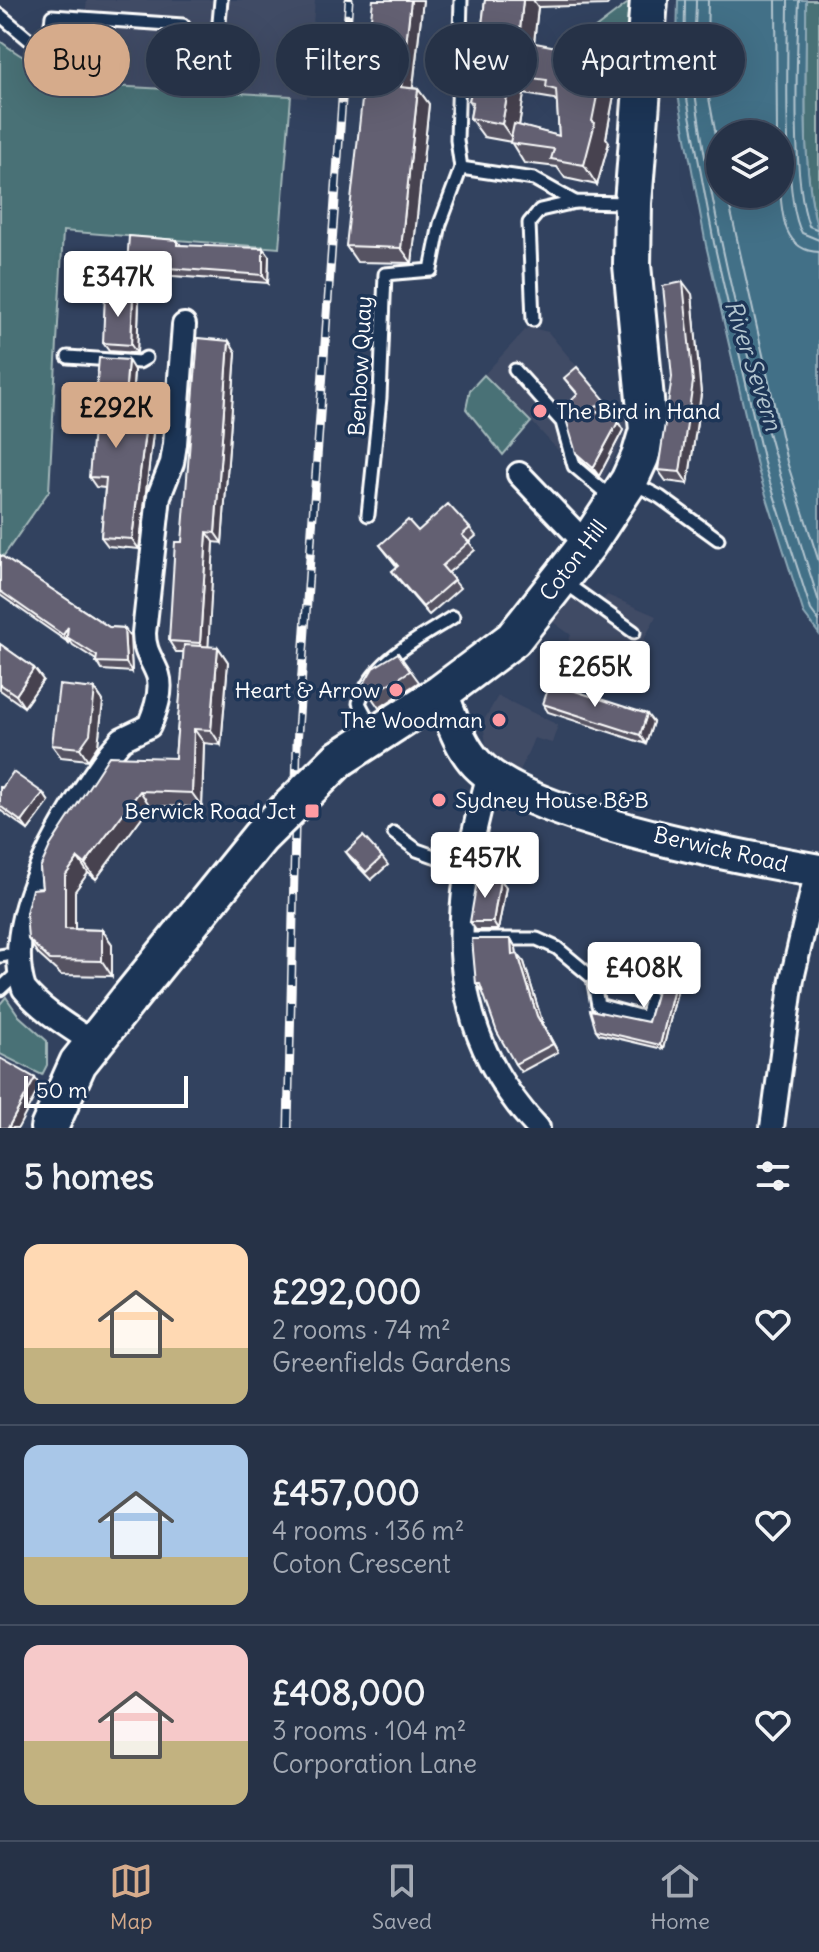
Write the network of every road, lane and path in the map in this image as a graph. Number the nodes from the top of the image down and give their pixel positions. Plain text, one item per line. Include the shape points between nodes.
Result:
1 (221, 0) edge
2 (461, 0) edge
3 (649, 0) edge
4 (0, 15) edge
5 (51, 24) edge
6 (168, 24) edge
7 (219, 24) edge
8 (24, 35) edge
9 (461, 168) junction
10 (575, 202) junction
11 (633, 203) junction
12 (533, 320) dead end
13 (184, 325) dead end
14 (68, 357) dead end
15 (146, 358) dead end
16 (515, 370) dead end
17 (519, 474) dead end
18 (623, 492) junction
19 (368, 515) dead end
20 (718, 539) dead end
21 (587, 545) junction
22 (561, 580) junction
23 (453, 617) dead end
24 (634, 632) dead end
25 (441, 693) junction
26 (376, 735) junction
27 (492, 777) junction
28 (394, 833) dead end
29 (39, 850) junction
30 (59, 863) edge
31 (465, 867) junction
32 (818, 870) edge
33 (460, 939) junction
34 (5, 969) edge
35 (651, 998) edge
36 (92, 1042) junction
37 (49, 1128) edge
38 (538, 1128) edge
39 (772, 1128) edge

1 - 7 lane
2 - 9 lane, Benbow Quay
3 - 11 main road, Coton Hill
4 - 8 lane
5 - 6 lane via 52,16
9 - 10 lane via 534,179
9 - 19 lane, Benbow Quay via 440,224 431,270 385,274
10 - 11 lane
10 - 12 lane via 540,210 529,223
11 - 18 main road, Coton Hill via 632,265 648,430
13 - 29 street via 172,463 159,496 144,633 144,648 158,675 155,713 149,726 122,739 110,753
14 - 15 lane via 139,362
16 - 18 lane via 562,422 574,466
17 - 21 street
18 - 20 lane via 660,497
18 - 21 main road, Coton Hill
21 - 22 main road, Coton Hill
22 - 24 lane
22 - 25 main road, Coton Hill via 502,649
23 - 26 lane via 389,658 364,688 359,703
25 - 26 main road, Coton Hill
25 - 27 main road, Berwick Road via 462,744
26 - 36 main road, Coton Hill, bridge via 339,759 260,837
27 - 31 street
27 - 32 main road, Berwick Road via 521,794 577,814
28 - 31 lane via 417,850
29 - 30 lane
29 - 34 street via 14,877
31 - 33 street
32 - 39 street via 792,979
33 - 35 lane via 537,939 557,948 593,978 598,1005 646,1018
33 - 38 street via 477,1035 502,1084
34 - 36 street via 45,1010
36 - 37 main road, Coton Hill

